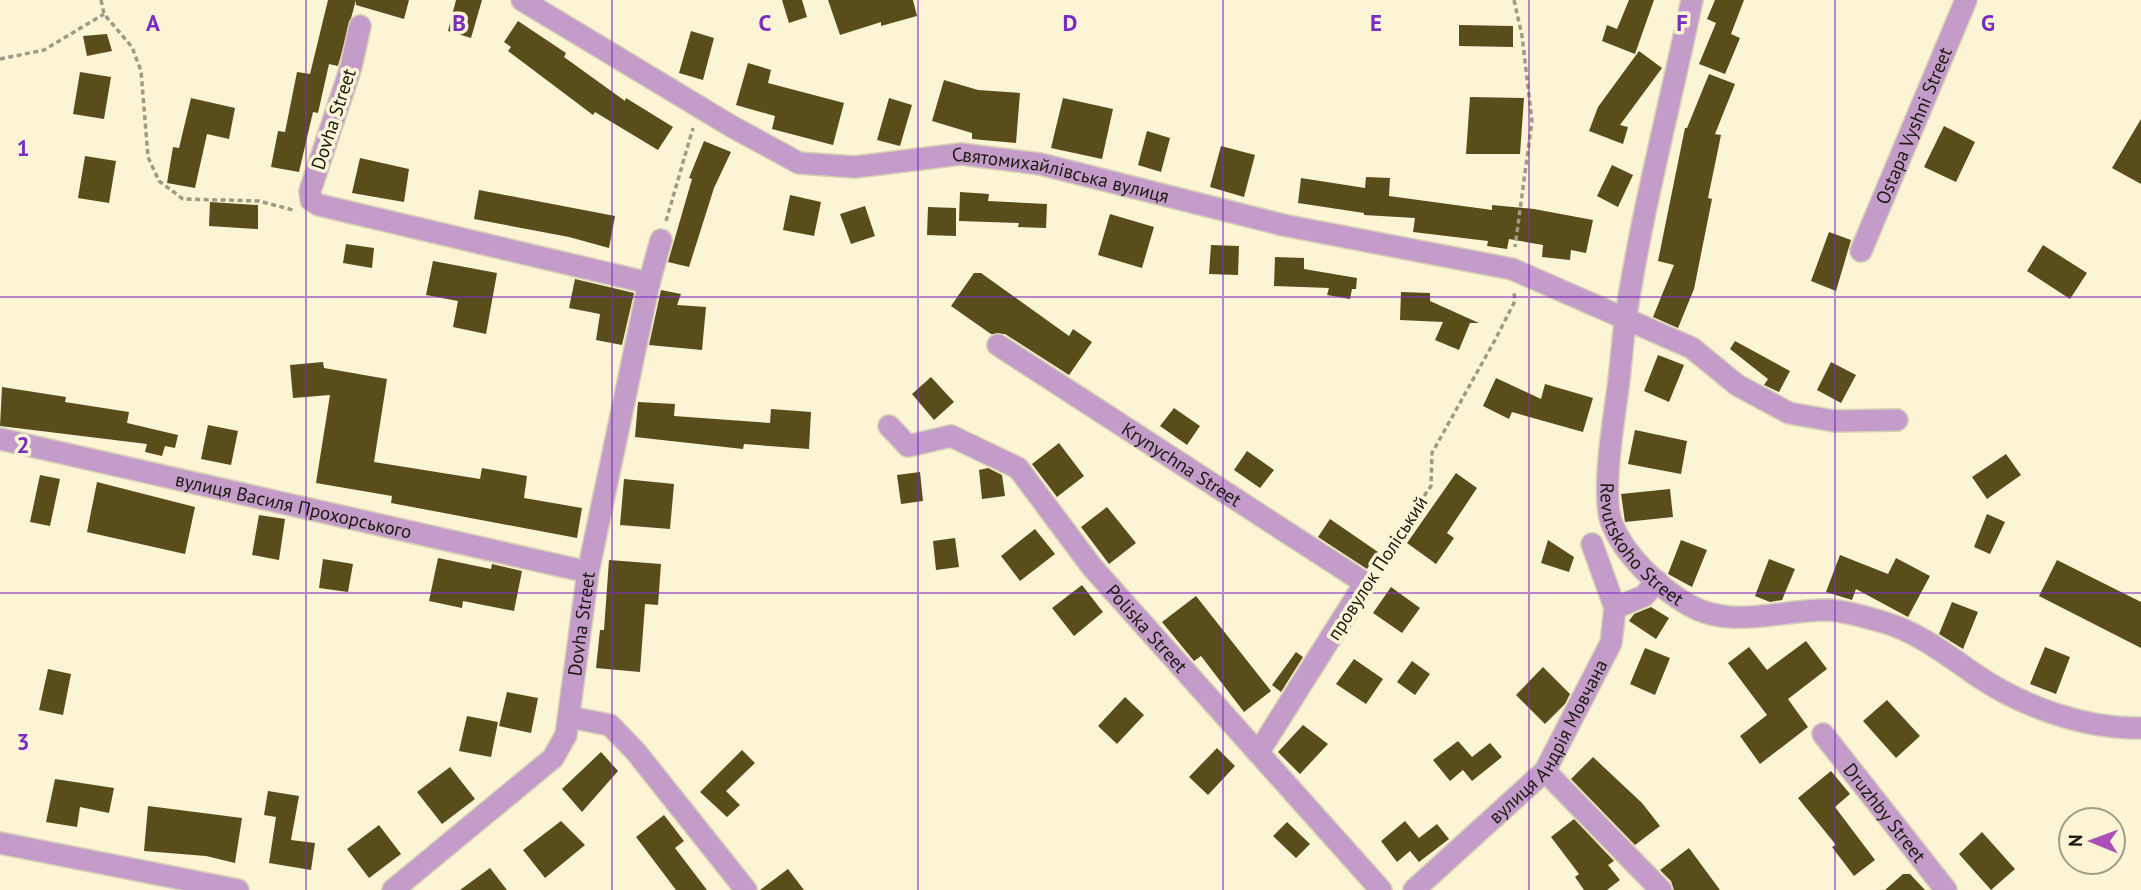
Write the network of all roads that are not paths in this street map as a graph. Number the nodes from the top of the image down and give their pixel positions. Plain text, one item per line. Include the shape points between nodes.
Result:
1 (522, 0) edge
2 (1692, 0) edge
3 (1966, 0) edge
4 (360, 26) dead end
5 (661, 240) road end
6 (1861, 251) dead end
7 (649, 283) junction
8 (1626, 317) junction
9 (998, 345) dead end
10 (1897, 419) dead end
11 (889, 426) dead end
12 (0, 439) edge
13 (1592, 544) dead end
14 (588, 572) junction
15 (1365, 583) joint
16 (1651, 588) junction
17 (1615, 608) junction
18 (569, 717) junction
19 (2141, 727) edge
20 (1823, 734) dead end
21 (1258, 752) junction
22 (1545, 771) junction
23 (0, 843) edge
24 (238, 890) edge
25 (393, 890) edge
26 (746, 890) edge
27 (1381, 890) edge
28 (1414, 890) edge
29 (1661, 890) edge
30 (1946, 890) edge

1 - 8 street, Святомихайлівська вулиця via 799,163 855,167 961,154 1040,164 1283,225 1512,269
2 - 8 street, Revutskoho Street
3 - 6 street, Ostapa Vyshni Street
4 - 7 street, Dovha Street via 310,191 312,200
5 - 7 street, Dovha Street
7 - 14 street, Dovha Street
8 - 10 street, Святомихайлівська вулиця via 1692,348 1737,385 1789,413 1834,421
8 - 16 street, Revutskoho Street via 1610,446 1611,522
9 - 15 street, Krynychna Street
11 - 21 street, Poliska Street via 908,446 951,436 1018,468 1092,566
12 - 14 street, вулиця Василя Прохорського
13 - 17 street
14 - 18 street, Dovha Street
15 - 21 street, провулок Поліський
16 - 17 street
16 - 19 street, Revutskoho Street via 1729,618 1827,610 1853,613 1897,626 2032,704 2085,723
17 - 22 street, вулиця Андрія Мовчана via 1611,643
18 - 25 street, Dovha Street via 566,735 553,758
18 - 26 street via 610,725
20 - 30 street, Druzhby Street
21 - 27 street, Poliska Street
22 - 28 street, вулиця Андрія Мовчана
22 - 29 street
23 - 24 street

